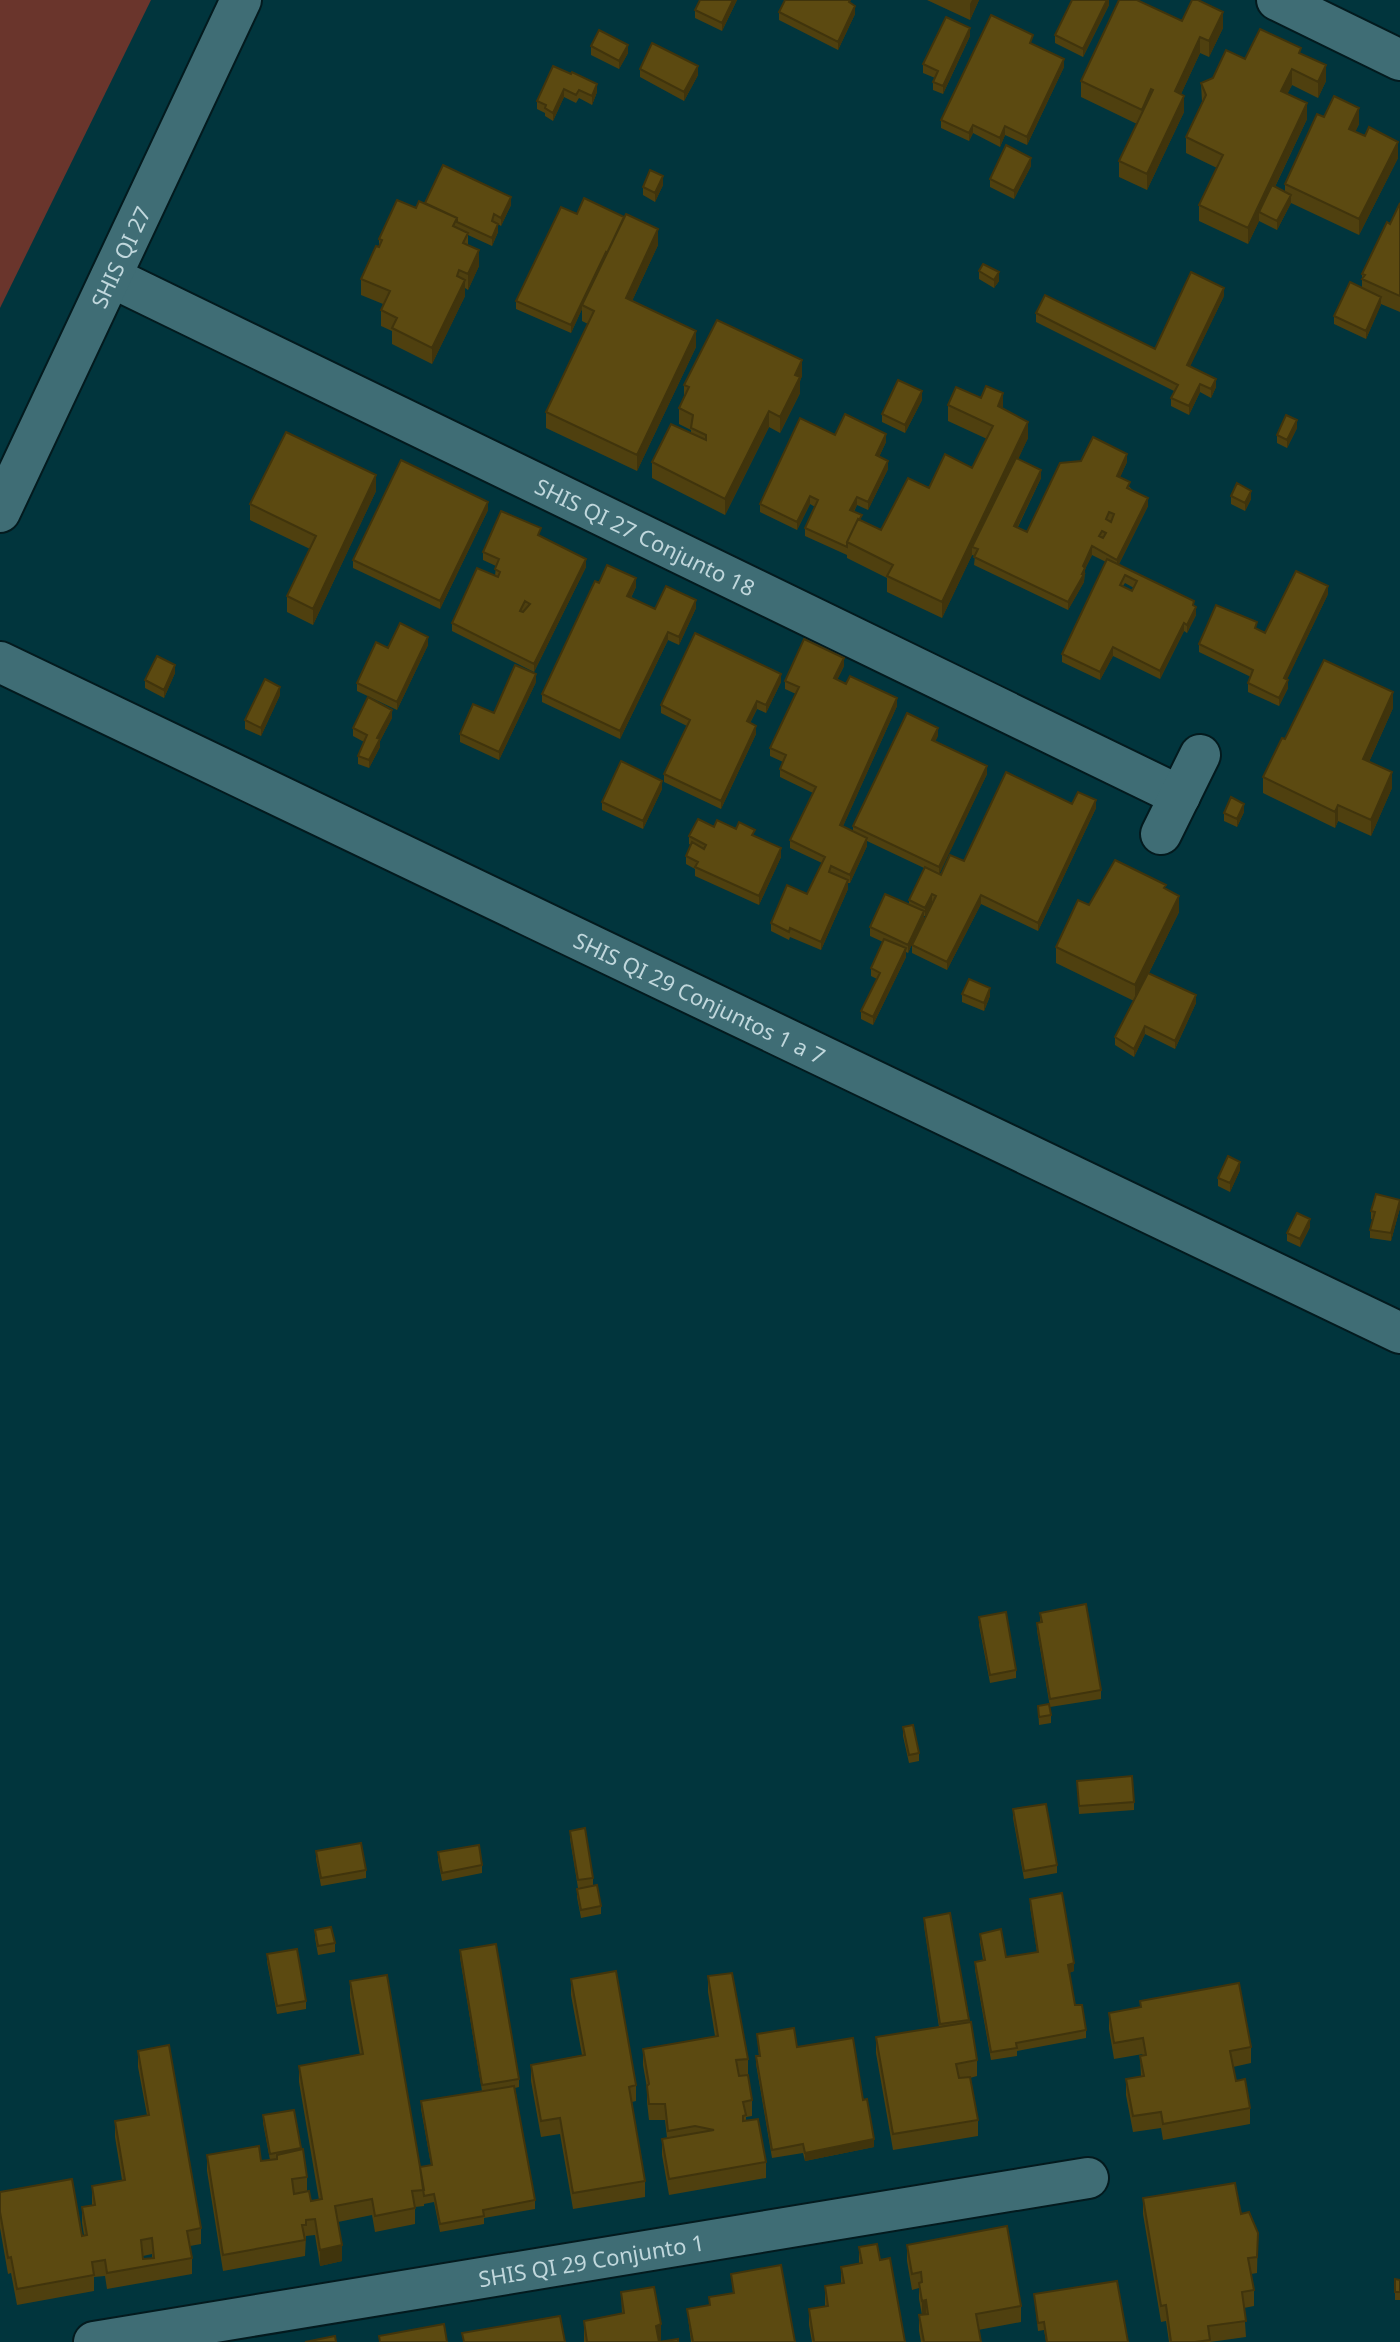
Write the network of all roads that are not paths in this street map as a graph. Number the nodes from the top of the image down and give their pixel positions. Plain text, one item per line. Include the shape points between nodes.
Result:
1 (241, 0) edge
2 (1277, 0) edge
3 (1400, 60) edge
4 (111, 277) junction
5 (0, 512) edge
6 (0, 662) edge
7 (1200, 755) dead end
8 (1180, 796) junction
9 (1161, 834) dead end
10 (1400, 1333) edge
11 (1088, 2178) dead end
12 (94, 2342) edge

1 - 4 street, SHIS QI 27
2 - 3 street
4 - 5 street, SHIS QI 27
4 - 8 street, SHIS QI 27 Conjunto 18
6 - 10 street, SHIS QI 29 Conjuntos 1 a 7
7 - 8 street
8 - 9 street
11 - 12 street, SHIS QI 29 Conjunto 1

